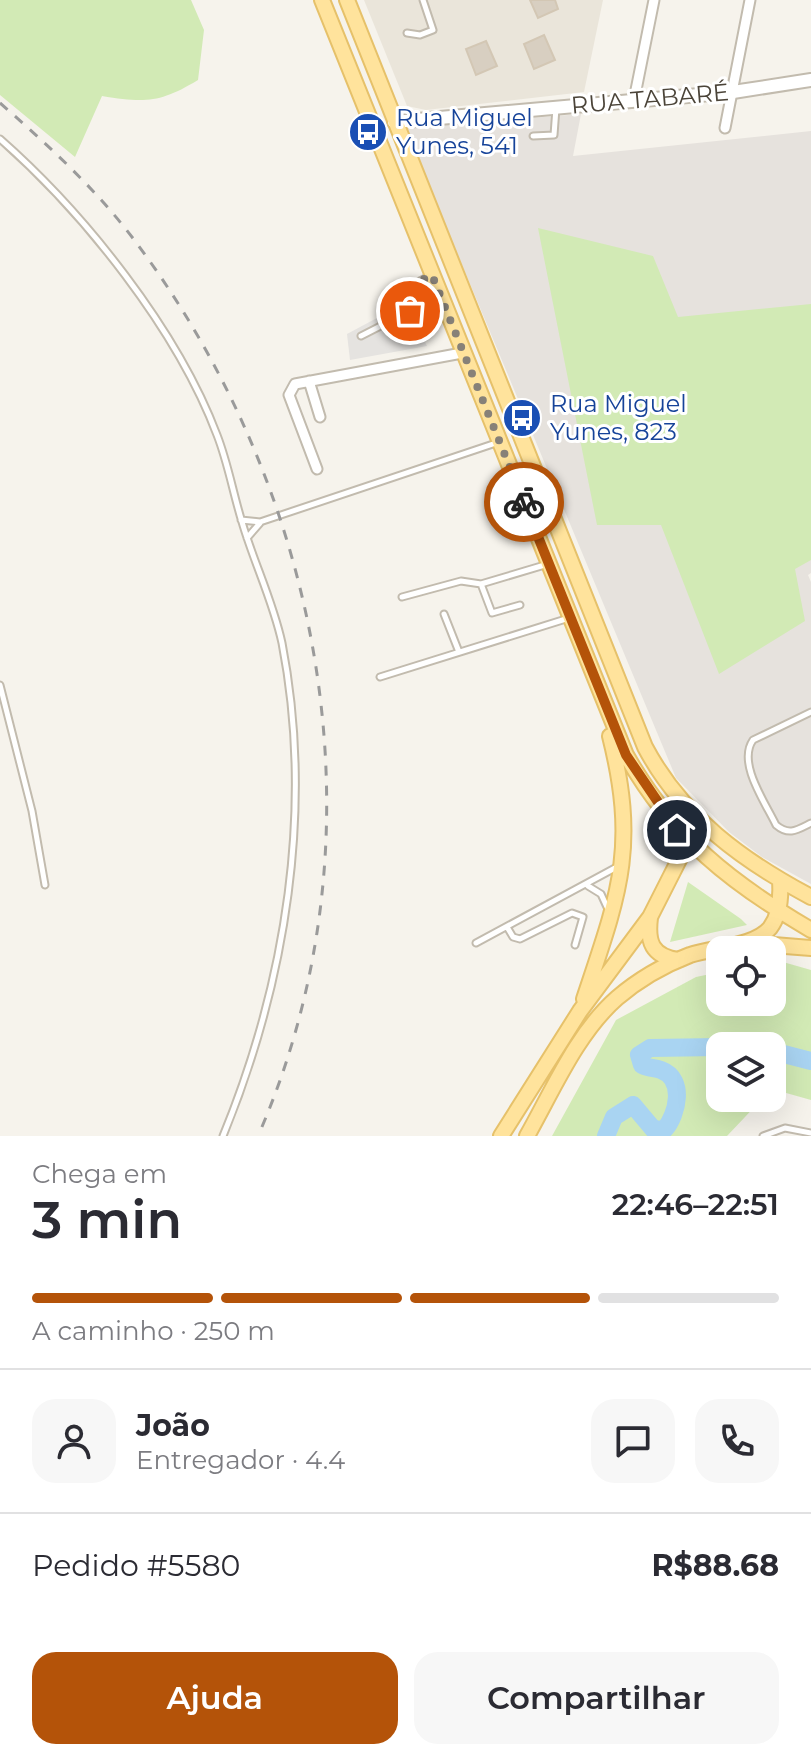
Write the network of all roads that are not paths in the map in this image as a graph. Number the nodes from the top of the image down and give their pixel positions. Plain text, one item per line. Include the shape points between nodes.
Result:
1 (322, 0) edge
2 (347, 0) edge
3 (423, 0) edge
4 (654, 0) edge
5 (750, 0) edge
6 (407, 33) dead end
7 (811, 80) edge
8 (733, 92) junction
9 (634, 100) junction
10 (556, 107) junction
11 (394, 122) junction
12 (725, 128) dead end
13 (533, 136) dead end
14 (0, 139) edge
15 (432, 275) junction
16 (361, 336) dead end
17 (462, 353) junction
18 (470, 369) junction
19 (309, 381) junction
20 (505, 397) junction
21 (320, 417) dead end
22 (500, 442) junction
23 (531, 463) junction
24 (317, 469) dead end
25 (241, 520) junction
26 (260, 522) junction
27 (247, 538) junction
28 (549, 564) junction
29 (481, 584) junction
30 (402, 597) dead end
31 (520, 605) dead end
32 (444, 614) dead end
33 (570, 617) junction
34 (459, 652) junction
35 (380, 677) dead end
36 (0, 685) edge
37 (599, 691) junction
38 (811, 712) edge
39 (811, 823) edge
40 (688, 842) junction
41 (731, 849) junction
42 (624, 853) junction
43 (780, 881) junction
44 (45, 885) dead end
45 (587, 886) junction
46 (811, 897) edge
47 (778, 910) junction
48 (650, 917) junction
49 (612, 919) junction
50 (507, 927) junction
51 (811, 930) edge
52 (760, 936) edge
53 (476, 943) dead end
54 (575, 945) dead end
55 (786, 946) edge
56 (811, 948) edge
57 (706, 952) edge
58 (678, 960) junction
59 (580, 1011) junction
60 (811, 1133) edge
61 (223, 1136) edge
62 (501, 1136) edge
63 (527, 1136) edge
64 (763, 1136) edge

1 - 15 main road
2 - 11 main road
3 - 6 lane via 433,30
4 - 9 street
5 - 8 street
7 - 8 street, RUA TABARÉ
8 - 9 street, RUA TABARÉ
8 - 12 street
9 - 10 street, RUA TABARÉ
10 - 11 street, RUA TABARÉ
10 - 13 lane via 554,135
11 - 20 main road
14 - 25 lane via 88,229 164,333 216,432
15 - 16 lane via 409,287 414,306 410,311
15 - 17 main road
17 - 18 main road
17 - 19 street
18 - 20 main road via 492,395
18 - 22 main road
19 - 21 street
19 - 24 street via 295,384 289,395
20 - 23 main road
22 - 23 main road via 516,444
22 - 26 lane
22 - 28 main road
23 - 41 main road via 645,747 695,815
25 - 26 lane
25 - 27 lane
26 - 27 lane
27 - 61 lane via 270,597 290,699 292,840 267,1013
28 - 29 lane
28 - 33 main road
29 - 30 lane via 461,581
29 - 31 lane via 492,613
32 - 34 lane
33 - 34 lane
33 - 37 main road
34 - 35 lane
36 - 44 lane
37 - 40 main road via 641,781
37 - 42 main road via 624,798
38 - 39 lane via 753,740 747,761 776,825 793,832
40 - 41 main road via 704,838
40 - 47 main road via 739,886
40 - 48 main road
41 - 43 main road
42 - 45 lane via 614,870
42 - 49 main road
43 - 46 main road
43 - 47 main road
45 - 49 lane via 601,894
45 - 50 lane
47 - 51 main road
47 - 52 main road
48 - 58 main road via 653,949
48 - 59 main road
49 - 59 main road
50 - 53 lane
50 - 54 lane via 520,939 578,913 584,924
55 - 56 main road
57 - 58 main road
58 - 63 main road via 643,978 594,1024
59 - 62 main road
60 - 64 lane via 785,1128

